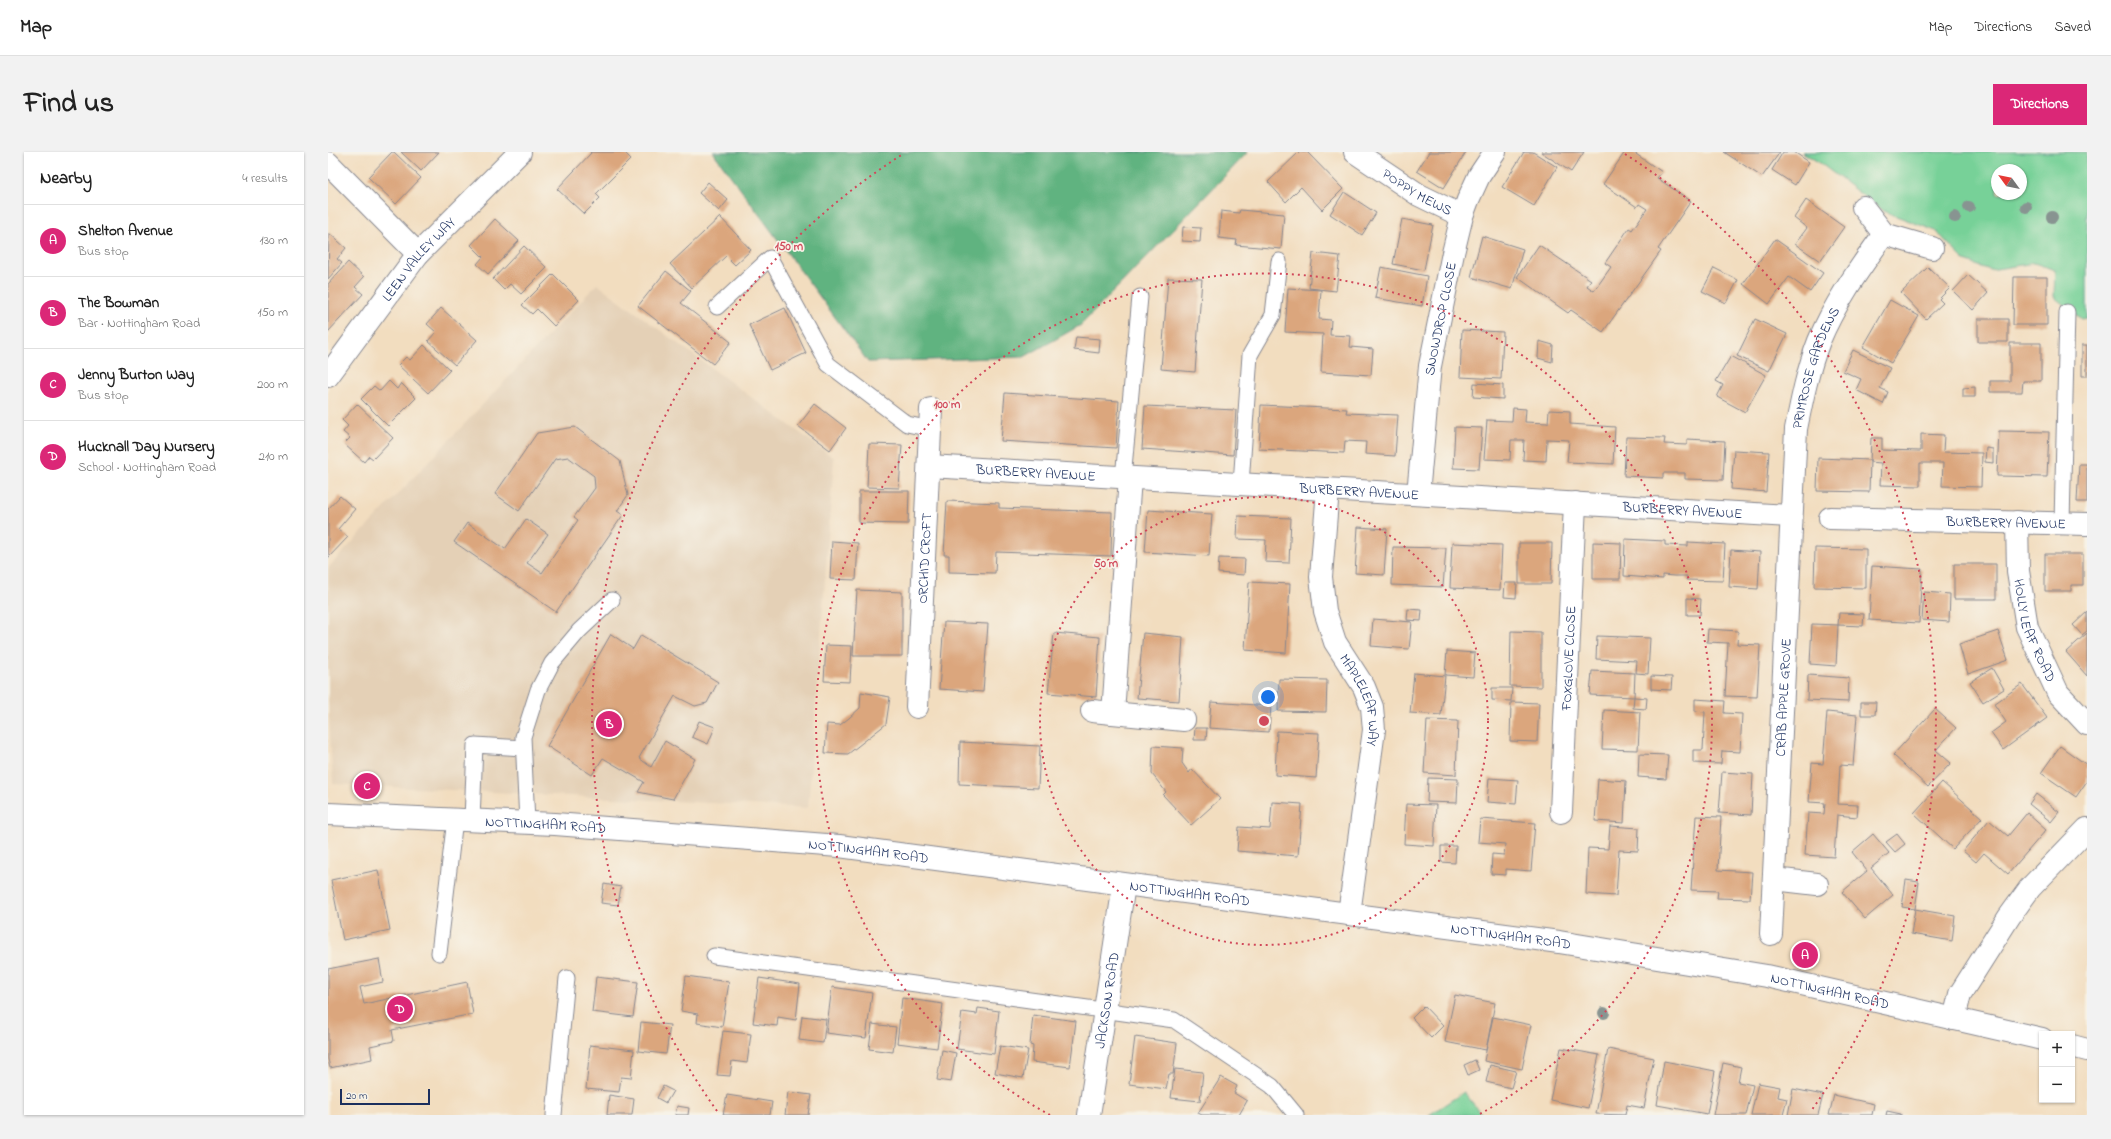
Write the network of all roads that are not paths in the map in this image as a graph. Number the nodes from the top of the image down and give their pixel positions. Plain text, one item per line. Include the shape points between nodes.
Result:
1 (520, 152) edge
2 (1355, 152) edge
3 (1495, 152) edge
4 (328, 163) edge
5 (1863, 207) dead end
6 (1462, 216) junction
7 (1884, 234) junction
8 (1932, 248) dead end
9 (418, 254) junction
10 (1279, 261) dead end
11 (1140, 297) dead end
12 (716, 307) dead end
13 (2067, 312) dead end
14 (328, 376) edge
15 (931, 419) joint
16 (929, 466) junction
17 (1126, 478) junction
18 (1241, 484) junction
19 (1328, 489) junction
20 (1418, 494) junction
21 (1575, 503) junction
22 (1791, 516) junction
23 (1830, 518) dead end
24 (2017, 522) junction
25 (2062, 523) junction
26 (2087, 524) edge
27 (612, 600) dead end
28 (917, 708) dead end
29 (1092, 711) dead end
30 (1113, 713) junction
31 (1184, 720) dead end
32 (2087, 724) edge
33 (523, 748) junction
34 (1561, 812) dead end
35 (328, 814) edge
36 (464, 819) junction
37 (527, 822) junction
38 (2087, 829) edge
39 (1774, 879) junction
40 (1817, 884) dead end
41 (1124, 885) junction
42 (1349, 914) junction
43 (1771, 934) dead end
44 (439, 953) dead end
45 (714, 956) dead end
46 (568, 978) dead end
47 (1105, 1009) junction
48 (1954, 1019) junction
49 (2039, 1038) edge
50 (2075, 1047) edge
51 (2087, 1050) edge
52 (554, 1115) edge
53 (1089, 1115) edge
54 (1296, 1115) edge

1 - 9 street, LEEN VALLEY WAY
2 - 6 street, POPPY MEWS via 1419,195
3 - 6 street, SNOWDROP CLOSE via 1479,176
4 - 9 street
5 - 7 street
6 - 20 street, SNOWDROP CLOSE via 1430,366
7 - 8 street
7 - 22 street, PRIMROSE GARDENS via 1842,295 1819,340 1804,386 1796,429
9 - 14 street, LEEN VALLEY WAY
10 - 18 lane via 1273,315 1250,355
11 - 17 lane
12 - 15 lane via 770,258 828,364 907,424
13 - 25 lane
15 - 16 street, ORCHID CROFT
16 - 17 street, BURBERRY AVENUE
16 - 28 street, ORCHID CROFT
17 - 18 street, BURBERRY AVENUE
17 - 30 street
18 - 19 street, BURBERRY AVENUE
19 - 20 street, BURBERRY AVENUE
19 - 42 street, MAPLELEAF WAY via 1321,577 1325,611 1335,642 1364,687 1372,707 1374,730
20 - 21 street, BURBERRY AVENUE
21 - 22 street, BURBERRY AVENUE
21 - 34 street, FOXGLOVE CLOSE
22 - 39 street, CRAB APPLE GROVE
23 - 24 street, BURBERRY AVENUE
24 - 25 street, BURBERRY AVENUE
24 - 32 street, HOLLY LEAF ROAD via 2018,570 2027,627 2058,693
25 - 26 street, BURBERRY AVENUE
27 - 33 lane via 579,631 552,663 538,690 523,737
29 - 30 street
30 - 31 street
33 - 36 lane via 476,745
33 - 37 lane
35 - 36 street, NOTTINGHAM ROAD
36 - 37 street, NOTTINGHAM ROAD
36 - 44 lane
37 - 41 street, NOTTINGHAM ROAD via 840,846
38 - 48 street via 2030,888 2009,917 1960,994
39 - 40 street
39 - 43 street, CRAB APPLE GROVE
41 - 42 street, NOTTINGHAM ROAD
41 - 47 street, JACKSON ROAD
42 - 48 street, NOTTINGHAM ROAD via 1559,942 1767,976
45 - 47 lane
46 - 52 lane
47 - 53 street, JACKSON ROAD
47 - 54 lane via 1174,1020 1272,1086
48 - 49 street, NOTTINGHAM ROAD
50 - 51 street

